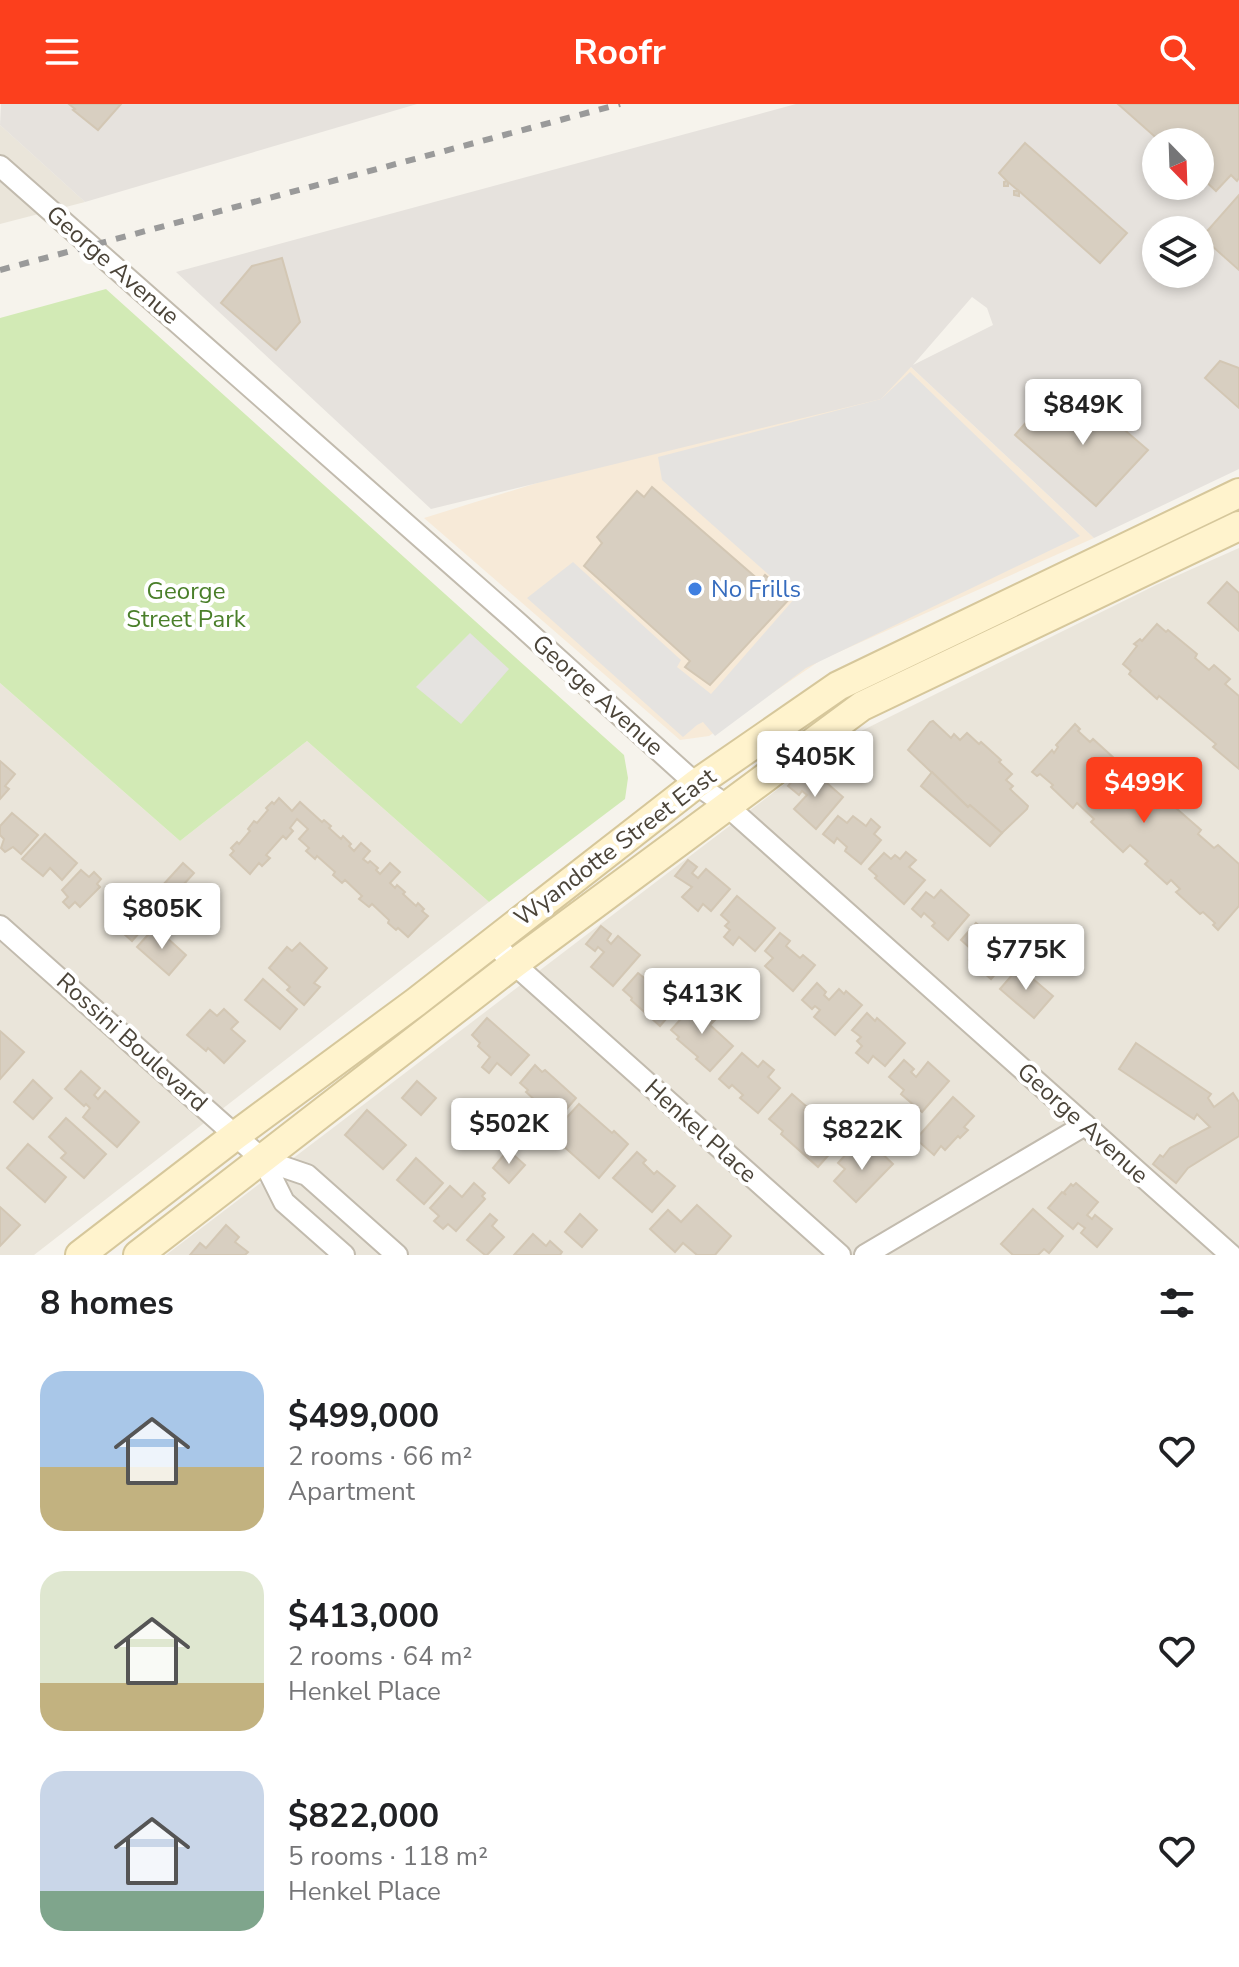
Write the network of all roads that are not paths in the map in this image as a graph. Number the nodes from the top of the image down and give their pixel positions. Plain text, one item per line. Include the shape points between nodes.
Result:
1 (0, 166) edge
2 (1239, 493) edge
3 (1239, 526) edge
4 (696, 784) junction
5 (726, 805) junction
6 (0, 926) edge
7 (492, 941) junction
8 (514, 964) junction
9 (1085, 1125) junction
10 (236, 1135) junction
11 (263, 1160) junction
12 (80, 1255) edge
13 (138, 1255) edge
14 (344, 1255) edge
15 (397, 1255) edge
16 (840, 1255) edge
17 (865, 1255) edge
18 (1231, 1255) edge

1 - 4 street, George Avenue
2 - 4 main road, Wyandotte Street East via 838,686
3 - 5 main road, Wyandotte Street East via 862,706
4 - 5 street, George Avenue
4 - 7 main road, Wyandotte Street East
5 - 8 main road, Wyandotte Street East
5 - 9 street, George Avenue
6 - 10 street, Rossini Boulevard
7 - 8 street, Henkel Place
7 - 10 main road, Wyandotte Street East
8 - 11 main road, Wyandotte Street East
8 - 16 street, Henkel Place
9 - 17 street
9 - 18 street, George Avenue
10 - 11 street, Rossini Boulevard
10 - 12 main road, Wyandotte Street East
11 - 13 main road, Wyandotte Street East
11 - 14 street, Rossini Boulevard via 284,1202
11 - 15 street, Rossini Boulevard via 307,1175

